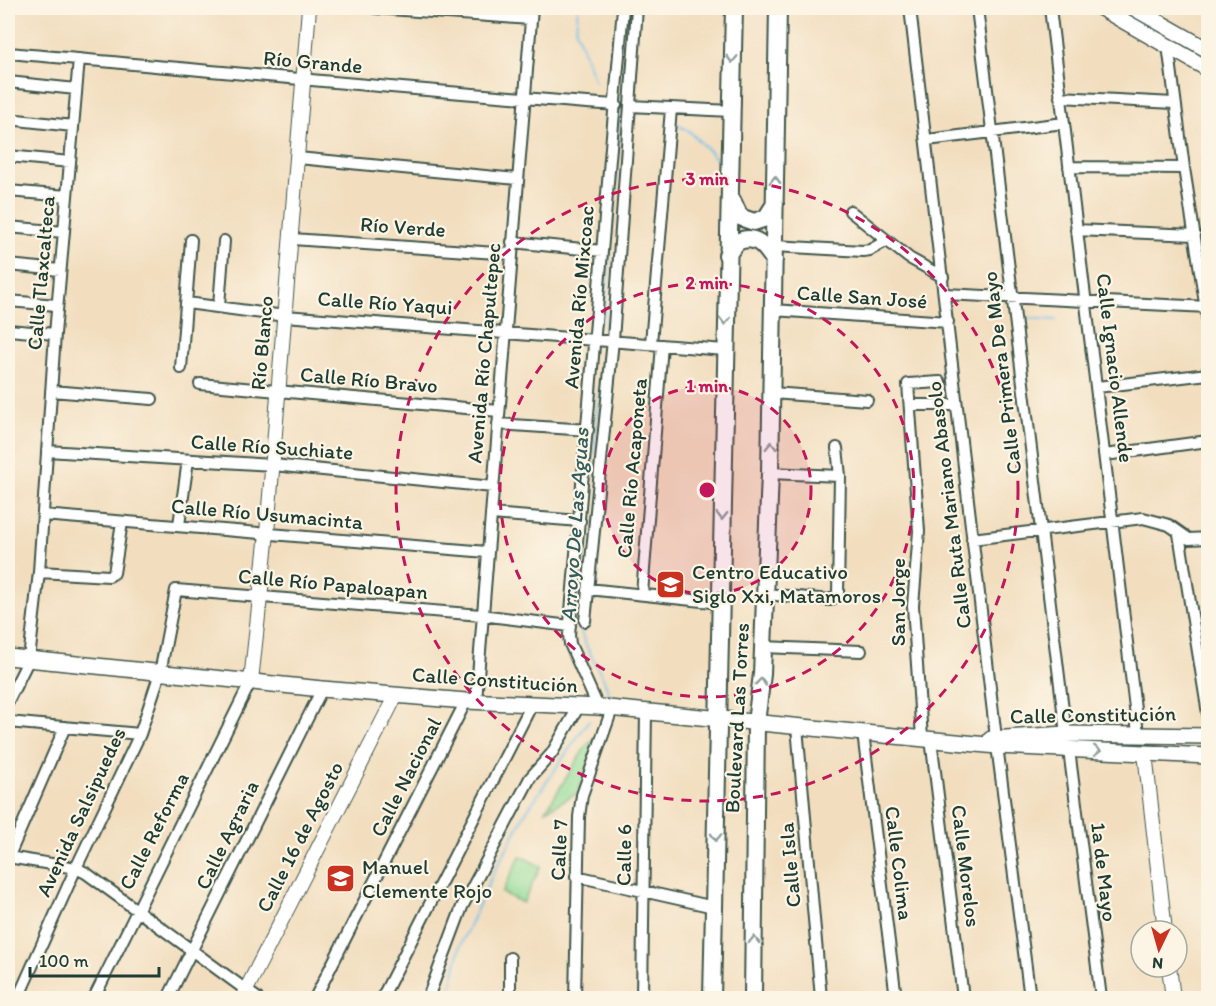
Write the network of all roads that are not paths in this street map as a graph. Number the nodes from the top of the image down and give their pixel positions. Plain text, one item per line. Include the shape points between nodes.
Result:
1 (309, 8) edge
2 (375, 8) edge
3 (623, 8) edge
4 (637, 8) edge
5 (734, 8) edge
6 (778, 8) edge
7 (910, 8) edge
8 (977, 8) edge
9 (1050, 8) edge
10 (1101, 8) edge
11 (1134, 8) edge
12 (531, 13) edge
13 (1168, 45) junction
14 (1209, 50) edge
15 (8, 53) edge
16 (79, 59) junction
17 (1209, 69) edge
18 (304, 81) junction
19 (8, 82) edge
20 (76, 89) junction
21 (1060, 97) junction
22 (526, 99) junction
23 (1174, 103) junction
24 (616, 105) junction
25 (630, 106) junction
26 (671, 109) junction
27 (731, 111) junction
28 (8, 119) edge
29 (1064, 123) junction
30 (73, 126) junction
31 (992, 132) junction
32 (927, 140) junction
33 (8, 156) edge
34 (298, 158) junction
35 (70, 162) junction
36 (1069, 167) junction
37 (1184, 168) junction
38 (517, 179) junction
39 (8, 191) edge
40 (67, 196) junction
41 (732, 200) junction
42 (775, 204) junction
43 (850, 211) dead end
44 (8, 227) edge
45 (1076, 230) junction
46 (64, 232) junction
47 (1194, 235) junction
48 (292, 239) junction
49 (191, 240) dead end
50 (224, 241) dead end
51 (886, 241) junction
52 (512, 242) junction
53 (602, 251) junction
54 (774, 253) junction
55 (511, 254) junction
56 (727, 255) junction
57 (8, 265) edge
58 (60, 270) junction
59 (943, 277) junction
60 (945, 294) junction
61 (1013, 296) junction
62 (8, 300) edge
63 (1085, 300) junction
64 (187, 303) junction
65 (57, 305) junction
66 (219, 306) junction
67 (1207, 307) edge
68 (773, 310) junction
69 (285, 316) junction
70 (948, 322) junction
71 (1209, 322) edge
72 (8, 330) edge
73 (506, 331) junction
74 (55, 334) junction
75 (595, 338) junction
76 (613, 340) junction
77 (656, 344) junction
78 (725, 350) junction
79 (181, 368) dead end
80 (1209, 374) edge
81 (940, 382) dead end
82 (200, 384) dead end
83 (1097, 387) junction
84 (51, 391) junction
85 (278, 392) junction
86 (772, 393) junction
87 (152, 399) dead end
88 (867, 400) dead end
89 (910, 405) junction
90 (956, 405) junction
91 (500, 411) junction
92 (498, 424) junction
93 (588, 430) junction
94 (1209, 441) edge
95 (837, 448) dead end
96 (47, 451) junction
97 (1105, 455) junction
98 (188, 460) junction
99 (273, 465) junction
100 (770, 473) junction
101 (840, 476) junction
102 (493, 487) junction
103 (490, 514) junction
104 (43, 515) junction
105 (1110, 520) junction
106 (580, 521) junction
107 (122, 522) junction
108 (179, 525) junction
109 (1040, 530) junction
110 (267, 533) junction
111 (1179, 534) junction
112 (1209, 538) edge
113 (972, 539) junction
114 (487, 552) junction
115 (39, 572) junction
116 (588, 589) junction
117 (642, 594) junction
118 (765, 594) junction
119 (261, 598) junction
120 (721, 603) junction
121 (481, 615) junction
122 (585, 621) dead end
123 (570, 626) junction
124 (763, 647) junction
125 (861, 651) dead end
126 (8, 657) edge
127 (29, 659) junction
128 (160, 673) junction
129 (251, 681) junction
130 (322, 689) junction
131 (396, 695) junction
132 (8, 701) edge
133 (471, 701) junction
134 (532, 704) junction
135 (579, 706) junction
136 (605, 708) junction
137 (646, 712) junction
138 (1209, 714) edge
139 (719, 718) junction
140 (8, 722) edge
141 (756, 723) junction
142 (65, 727) junction
143 (797, 727) junction
144 (863, 733) junction
145 (1138, 733) junction
146 (140, 734) junction
147 (1066, 734) junction
148 (1209, 736) edge
149 (927, 739) junction
150 (996, 742) junction
151 (1069, 750) junction
152 (1145, 753) junction
153 (1209, 756) edge
154 (8, 857) edge
155 (76, 868) junction
156 (576, 876) junction
157 (643, 892) junction
158 (714, 907) junction
159 (137, 908) junction
160 (1164, 919) edge
161 (192, 949) junction
162 (510, 958) dead end
163 (1170, 979) edge
164 (429, 995) dead end
165 (248, 996) edge
166 (18, 999) edge
167 (94, 999) edge
168 (168, 999) edge
169 (315, 999) edge
170 (382, 999) edge
171 (510, 999) edge
172 (575, 999) edge
173 (642, 999) edge
174 (712, 999) edge
175 (753, 999) edge
176 (821, 999) edge
177 (896, 999) edge
178 (963, 999) edge
179 (1030, 999) edge
180 (1101, 999) edge
181 (1173, 999) edge

1 - 18 street, Río Blanco
2 - 12 street
3 - 24 street, Avenida Río Mixcoac
4 - 25 street, Avenida Río Mixcoac
5 -> 27 main road, Boulevard Las Torres
42 -> 6 main road, Boulevard Las Torres
7 - 32 street, Calle Ruta Mariano Abasolo
8 - 31 street, Calle Primera De Mayo
9 - 21 street, Calle Ignacio Allende
10 - 13 main road
11 - 14 main road
12 - 22 street, Avenida Río Chapultepec
13 - 17 main road
13 - 23 street
15 - 16 street, Río Grande
16 - 18 street, Río Grande
16 - 20 street, Calle Tlaxcalteca
18 - 22 street, Río Grande
18 - 34 street, Río Blanco
19 - 20 street
20 - 30 street, Calle Tlaxcalteca
21 - 23 street
21 - 29 street, Calle Ignacio Allende
22 - 24 street, Río Grande
22 - 38 street, Avenida Río Chapultepec
23 - 37 street
24 - 53 street, Avenida Río Mixcoac
25 - 26 street
25 - 76 street, Avenida Río Mixcoac
26 - 27 street
26 - 77 street, Calle Río Acaponeta
27 - 41 main road, Boulevard Las Torres
28 - 30 street
29 - 31 street
29 - 36 street, Calle Ignacio Allende
30 - 35 street, Calle Tlaxcalteca
31 - 32 street
31 - 61 street, Calle Primera De Mayo
32 - 59 street, Calle Ruta Mariano Abasolo
33 - 35 street
34 - 38 street
34 - 48 street, Río Blanco
35 - 40 street, Calle Tlaxcalteca
36 - 37 street
36 - 45 street, Calle Ignacio Allende
37 - 47 street
38 - 52 street, Avenida Río Chapultepec
39 - 40 street
40 - 46 street, Calle Tlaxcalteca
41 - 42 main road via 740,217 754,222 766,218
41 - 56 main road, Boulevard Las Torres
42 - 54 main road, Boulevard Las Torres
43 - 51 street
44 - 46 street
45 - 47 street
45 - 63 street, Calle Ignacio Allende
46 - 58 street, Calle Tlaxcalteca
47 - 67 street
48 - 55 street, Río Verde
48 - 69 street, Río Blanco
49 - 64 street
50 - 66 street
51 - 54 street via 863,251
51 - 59 street
52 - 53 street
52 - 55 street, Avenida Río Chapultepec
53 - 75 street, Avenida Río Mixcoac
54 - 56 main road via 748,239 737,242
54 - 68 main road, Boulevard Las Torres
55 - 73 street, Avenida Río Chapultepec
56 -> 78 main road, Boulevard Las Torres
57 - 58 street
58 - 65 street, Calle Tlaxcalteca
59 - 60 street, Calle Ruta Mariano Abasolo
60 - 61 street
60 - 70 street, Calle Ruta Mariano Abasolo
61 - 63 street
61 - 109 street, Calle Primera De Mayo
62 - 65 street
63 - 67 street
63 - 83 street, Calle Ignacio Allende
64 - 66 street, Calle Río Yaqui
64 - 79 street
65 - 74 street, Calle Tlaxcalteca
66 - 69 street, Calle Río Yaqui
67 - 71 street
68 - 70 street, Calle San José
68 - 86 main road, Boulevard Las Torres
69 - 73 street, Calle Río Yaqui
69 - 85 street, Río Blanco
70 - 90 street, Calle Ruta Mariano Abasolo
72 - 74 street
73 - 75 street, Calle Río Yaqui
73 - 91 street, Avenida Río Chapultepec
74 - 84 street, Calle Tlaxcalteca
75 - 76 street, Calle Río Yaqui
75 - 93 street, Avenida Río Mixcoac
76 - 77 street, Calle Río Yaqui
76 - 116 street, Avenida Río Mixcoac
77 - 78 street, Calle Río Yaqui
77 - 117 street, Calle Río Acaponeta
78 -> 120 main road, Boulevard Las Torres
80 - 83 street
81 - 89 street via 908,384
82 - 85 street, Calle Río Bravo
83 - 97 street, Calle Ignacio Allende
84 - 87 street
84 - 96 street, Calle Tlaxcalteca
85 - 91 street, Calle Río Bravo
85 - 99 street, Río Blanco
86 - 88 street
100 -> 86 main road, Boulevard Las Torres
89 - 90 street
89 - 149 street, San Jorge via 919,531 913,606
90 - 113 street, Calle Ruta Mariano Abasolo
91 - 92 street, Avenida Río Chapultepec
92 - 93 street
92 - 102 street, Avenida Río Chapultepec
93 - 106 street, Avenida Río Mixcoac
94 - 97 street
95 - 101 street
96 - 98 street, Calle Río Suchiate
96 - 104 street, Calle Tlaxcalteca
97 - 105 street, Calle Ignacio Allende
98 - 99 street, Calle Río Suchiate
98 - 108 street
99 - 102 street, Calle Río Suchiate
99 - 110 street, Río Blanco
100 - 101 street
100 - 118 main road, Boulevard Las Torres
101 - 118 street via 837,598
102 - 103 street, Avenida Río Chapultepec
103 - 106 street
103 - 114 street, Avenida Río Chapultepec
104 - 107 street, Calle Río Usumacinta
104 - 115 street, Calle Tlaxcalteca
105 - 109 street
105 - 111 street via 1159,521
105 - 145 street, Calle Ignacio Allende
106 - 123 street, Avenida Río Mixcoac
107 - 108 street, Calle Río Usumacinta
107 - 115 street via 114,573 109,576
108 - 110 street, Calle Río Usumacinta
109 - 113 street
109 - 147 street, Calle Primera De Mayo
110 - 114 street, Calle Río Usumacinta
110 - 119 street, Río Blanco
111 - 112 street via 1189,539
111 - 138 street
113 - 150 street, Calle Ruta Mariano Abasolo
114 - 121 street, Avenida Río Chapultepec
115 - 127 street, Calle Tlaxcalteca
116 - 117 street
116 - 122 street, Avenida Río Mixcoac
117 - 120 street
118 - 124 main road, Boulevard Las Torres
119 - 121 street, Calle Río Papaloapan
119 - 128 street, Calle Río Papaloapan via 176,590
119 - 129 street, Río Blanco
120 - 139 main road, Boulevard Las Torres
121 - 123 street, Calle Río Papaloapan
121 - 133 street, Avenida Río Chapultepec
123 - 136 street, Avenida Río Mixcoac via 570,644
124 - 125 street
141 -> 124 main road, Boulevard Las Torres
126 - 127 main road, Calle Constitución
127 - 128 main road, Calle Constitución
127 - 132 street, Calle Tlaxcalteca
128 - 129 main road, Calle Constitución
128 - 146 street, Avenida Salsipuedes
129 - 130 main road, Calle Constitución
129 - 159 street, Calle Reforma
130 - 131 main road, Calle Constitución
130 - 161 street, Calle Agraria
131 - 133 main road, Calle Constitución
131 - 165 street, Calle 16 de Agosto
133 - 134 main road, Calle Constitución
133 - 169 street, Calle Nacional
134 - 135 main road, Calle Constitución
134 - 170 street
135 - 136 main road, Calle Constitución
135 - 164 street via 552,753 530,778 462,907
136 - 137 main road, Calle Constitución
136 - 156 street, Calle 7 via 582,795
137 - 139 main road, Calle Constitución
137 - 157 street, Calle 6
139 - 141 main road, Calle Constitución
139 -> 158 main road, Boulevard Las Torres
140 - 142 street
141 - 143 main road, Calle Constitución
175 -> 141 main road, Boulevard Las Torres
142 - 146 street
142 - 154 street
143 - 144 main road, Calle Constitución
143 - 176 street, Calle Isla
144 - 149 main road, Calle Constitución
144 - 177 street, Calle Colima
145 - 147 main road, Calle Constitución
145 - 148 main road, Calle Constitución
146 - 155 street, Avenida Salsipuedes
147 - 150 main road, Calle Constitución
149 - 150 main road, Calle Constitución
149 - 178 street, Calle Morelos
150 - 151 main road, Calle Constitución
150 - 179 street, Calle Ruta Mariano Abasolo
151 -> 152 main road, Calle Constitución
151 - 180 street, 1a de Mayo
152 - 153 main road, Calle Constitución
152 - 160 street
154 - 155 street
155 - 159 street
155 - 166 street, Avenida Salsipuedes
156 - 157 street
156 - 172 street, Calle 7
157 - 158 street
157 - 173 street, Calle 6
158 - 174 main road, Boulevard Las Torres
159 - 161 street
159 - 167 street, Calle Reforma
161 - 165 street
161 - 168 street, Calle Agraria
162 - 171 street
163 - 181 street

